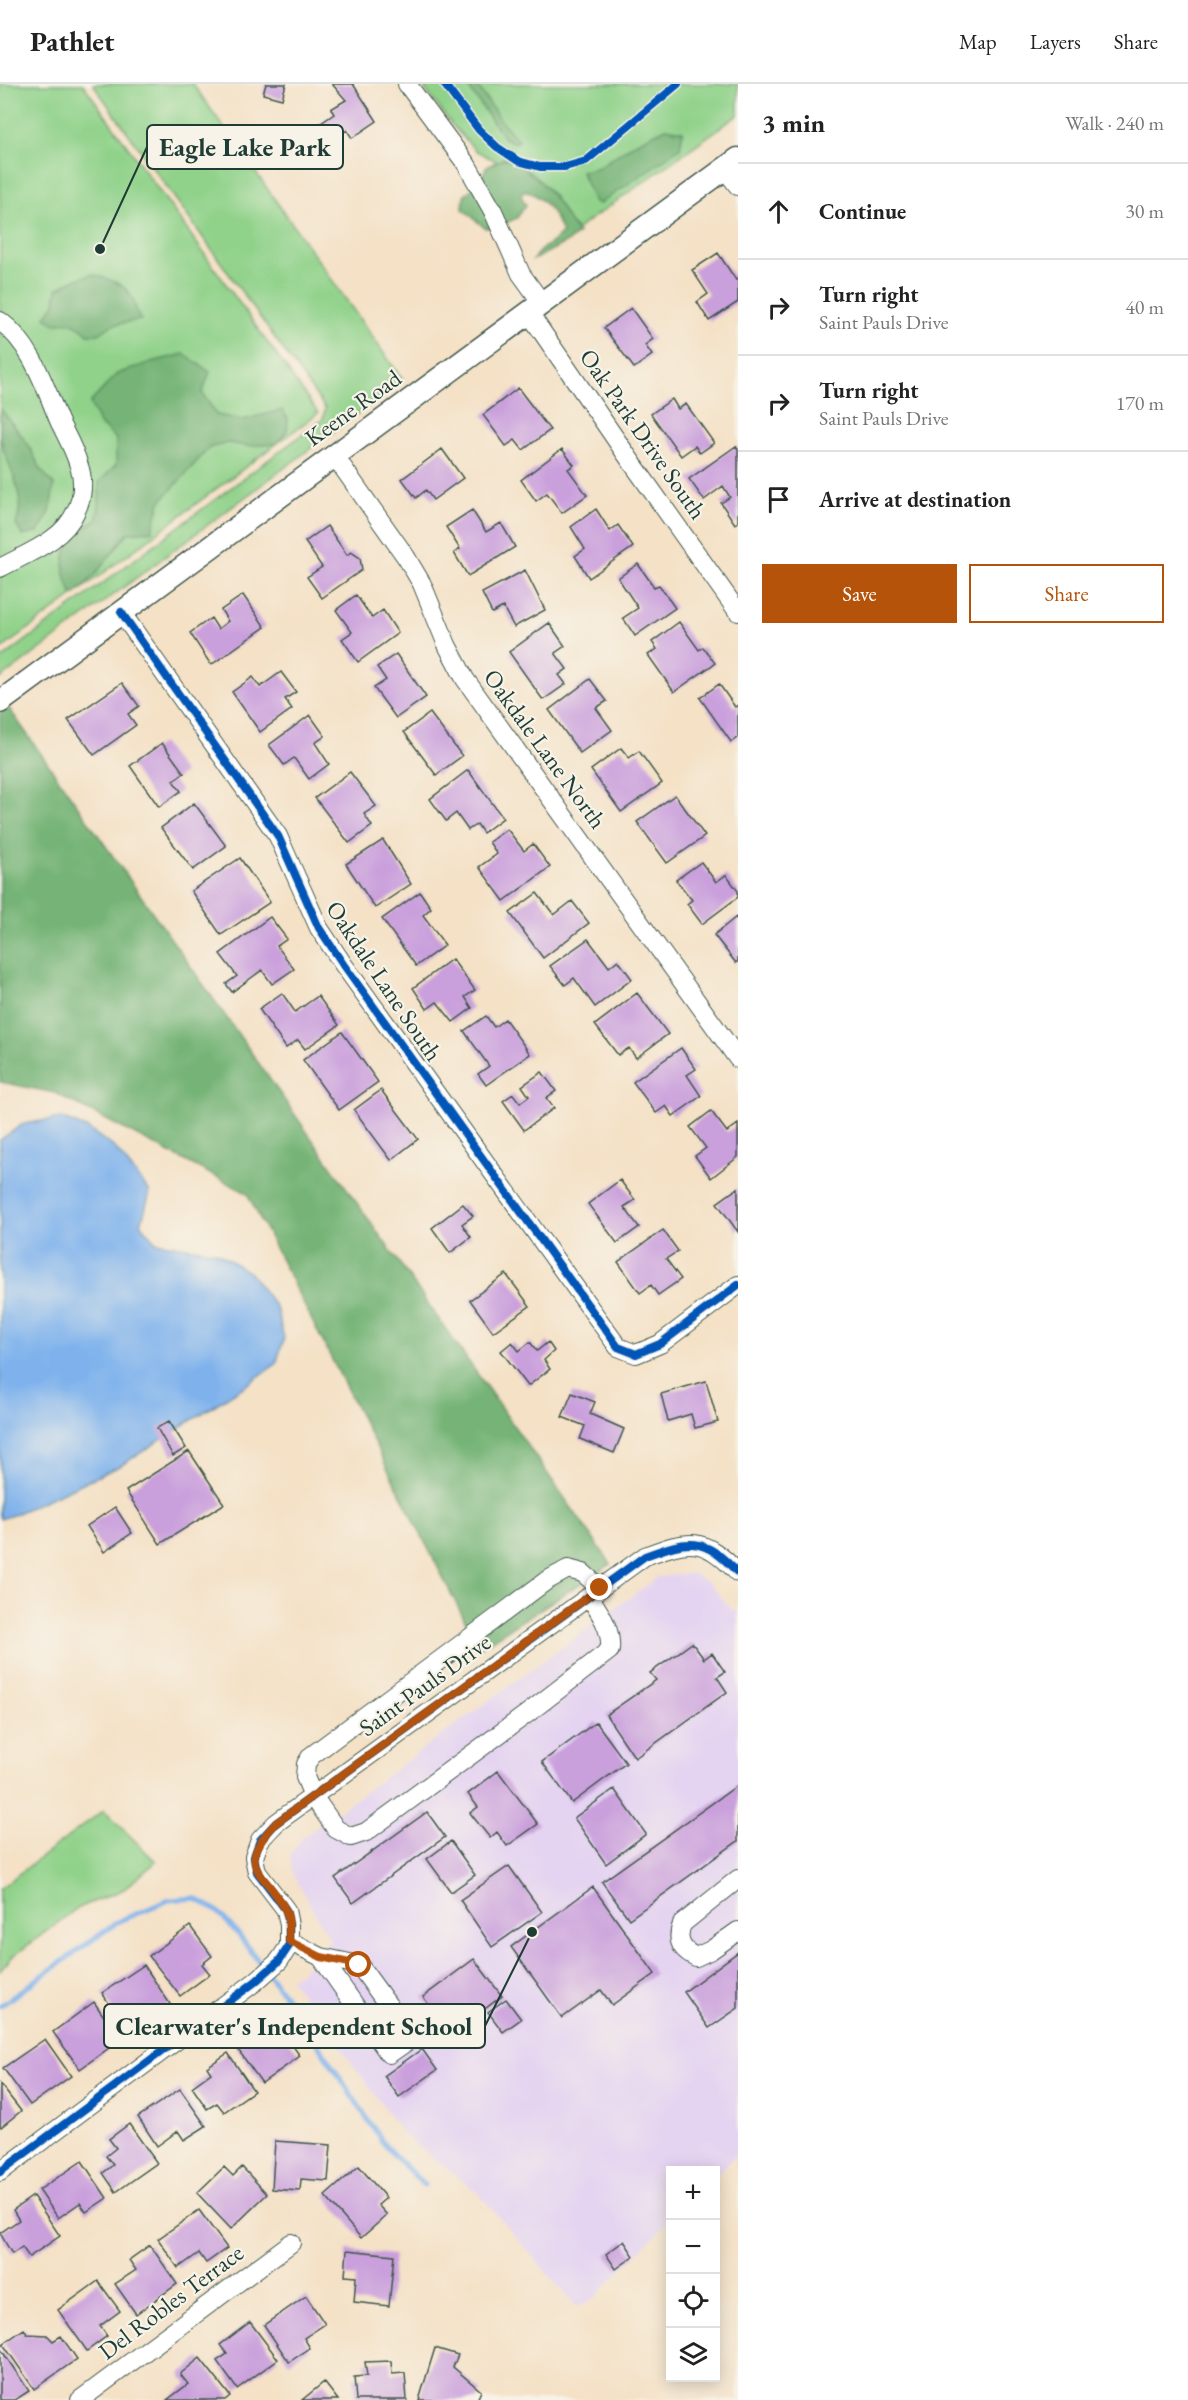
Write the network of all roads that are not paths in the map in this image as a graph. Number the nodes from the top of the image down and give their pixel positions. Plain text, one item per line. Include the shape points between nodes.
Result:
1 (407, 84) edge
2 (734, 171) edge
3 (535, 308) junction
4 (0, 321) edge
5 (334, 455) junction
6 (0, 568) edge
7 (121, 612) junction
8 (738, 612) edge
9 (0, 702) edge
10 (738, 1059) edge
11 (738, 1285) edge
12 (738, 1573) edge
13 (595, 1592) junction
14 (313, 1796) junction
15 (738, 1879) edge
16 (738, 1931) edge
17 (289, 1941) junction
18 (321, 1957) junction
19 (0, 2172) edge
20 (291, 2242) dead end
21 (80, 2400) edge

1 - 3 street, Oak Park Drive South via 467,165 493,211
2 - 3 main road, Keene Road
3 - 5 main road, Keene Road
3 - 8 street, Oak Park Drive South
4 - 6 street via 20,340 32,359 79,466 83,487 77,510 64,530
5 - 7 main road, Keene Road
5 - 10 street, Oakdale Lane North via 417,575 465,678
7 - 9 main road, Keene Road
7 - 11 street, Oakdale Lane South via 278,836 320,928 344,964 618,1347 636,1354 660,1344
12 - 13 street, Saint Pauls Drive via 716,1552 698,1544 676,1544 645,1556
13 - 14 street, Saint Pauls Drive
13 - 14 street via 583,1573 568,1569 546,1581 311,1756 305,1777
13 - 14 street via 611,1639 610,1650 366,1832 351,1837 336,1829
14 - 17 street, Saint Pauls Drive via 276,1823 260,1840 254,1857 257,1872 286,1910
15 - 16 street via 682,1924 679,1943 685,1952 696,1957
17 - 18 street
17 - 19 street via 279,1962 255,1983
18 - 18 street via 359,1965 412,2038 389,2055
20 - 21 street, Del Robles Terrace

